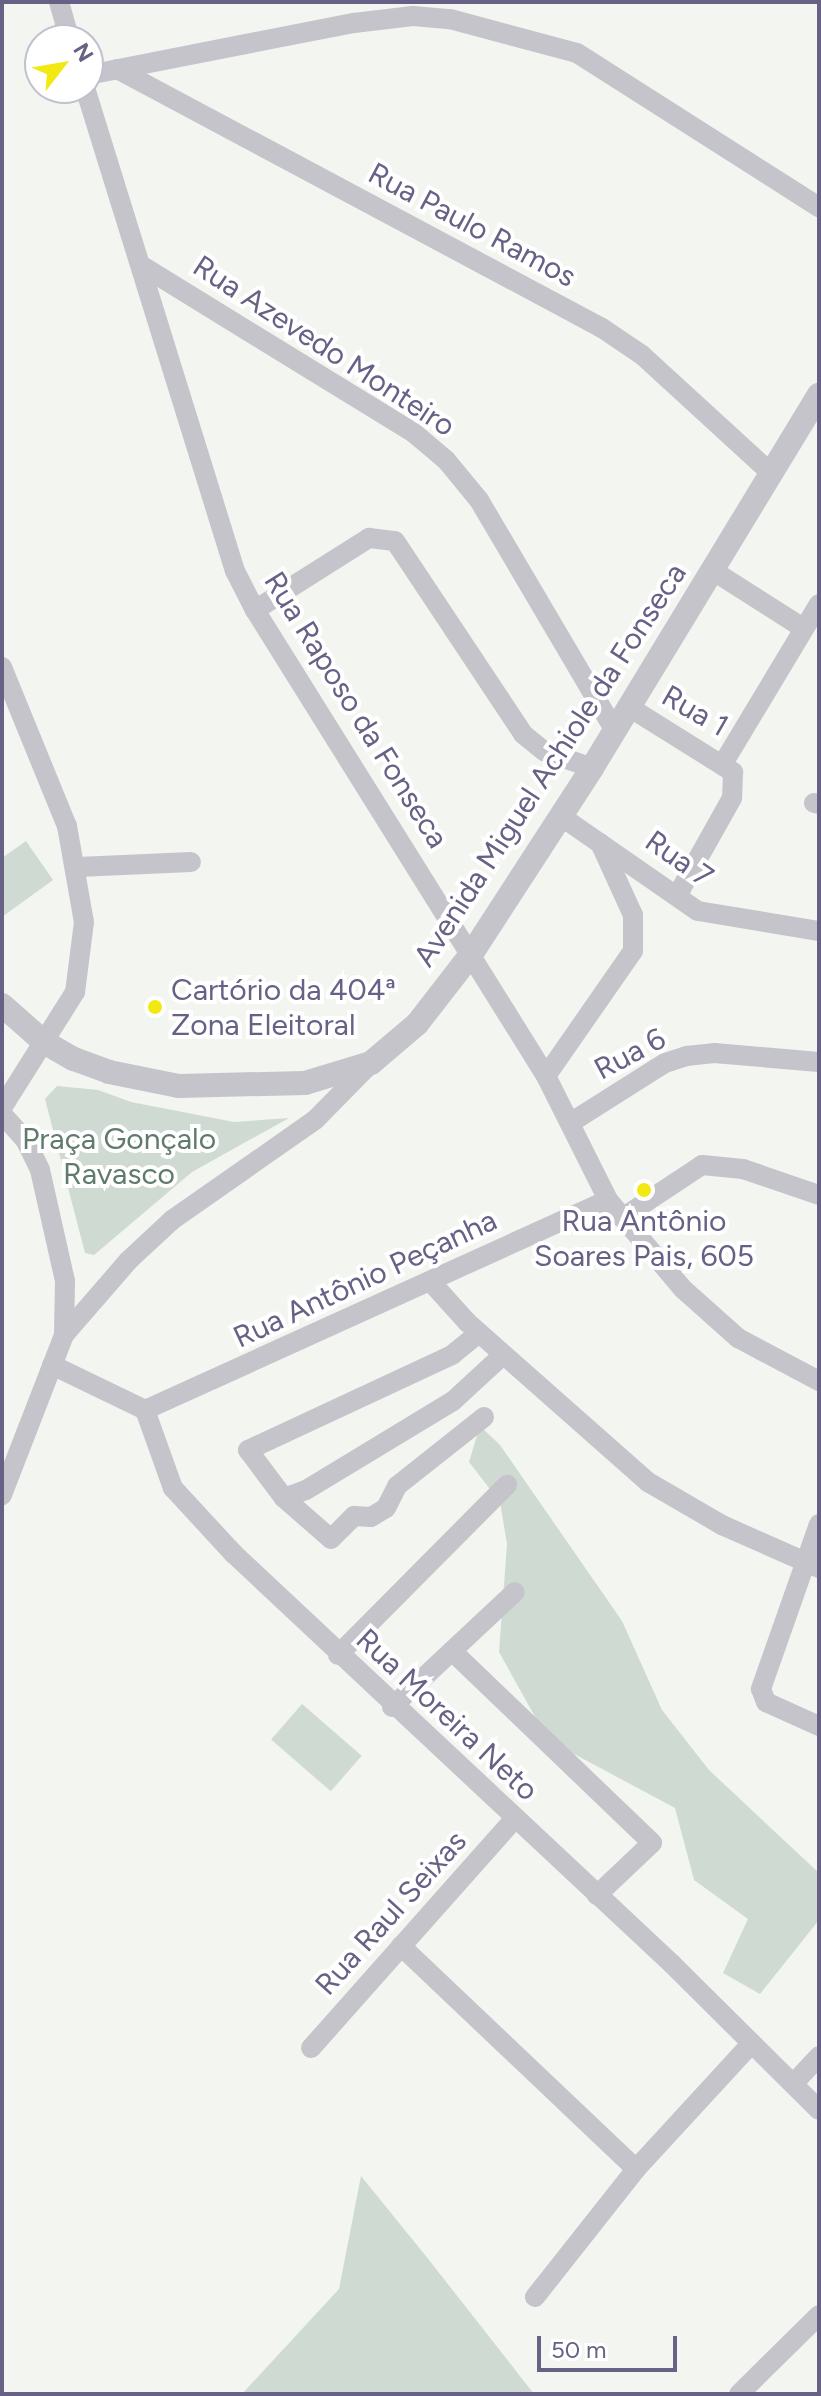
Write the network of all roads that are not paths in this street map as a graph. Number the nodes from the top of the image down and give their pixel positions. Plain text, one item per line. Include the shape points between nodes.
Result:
1 (59, 2) edge
2 (65, 24) edge
3 (117, 69) junction
4 (104, 72) edge
5 (90, 104) edge
6 (819, 207) edge
7 (144, 267) junction
8 (819, 395) edge
9 (771, 473) junction
10 (712, 570) junction
11 (819, 604) edge
12 (255, 610) junction
13 (803, 628) junction
14 (2, 667) edge
15 (629, 707) junction
16 (614, 729) junction
17 (724, 762) junction
18 (592, 768) junction
19 (562, 817) junction
20 (598, 839) junction
21 (191, 862) dead end
22 (78, 867) junction
23 (677, 896) junction
24 (819, 931) edge
25 (472, 953) junction
26 (2, 1005) edge
27 (44, 1042) junction
28 (819, 1062) edge
29 (371, 1063) junction
30 (546, 1076) junction
31 (2, 1111) edge
32 (570, 1123) junction
33 (819, 1195) edge
34 (608, 1200) junction
35 (622, 1218) junction
36 (431, 1282) junction
37 (479, 1333) junction
38 (64, 1335) junction
39 (503, 1355) junction
40 (52, 1365) junction
41 (819, 1381) edge
42 (145, 1410) junction
43 (484, 1417) dead end
44 (507, 1485) dead end
45 (2, 1495) edge
46 (284, 1498) junction
47 (819, 1524) edge
48 (812, 1566) edge
49 (515, 1592) dead end
50 (452, 1651) junction
51 (338, 1655) junction
52 (392, 1707) junction
53 (819, 1726) edge
54 (515, 1818) junction
55 (597, 1895) junction
56 (401, 1946) junction
57 (752, 2043) junction
58 (311, 2048) dead end
59 (819, 2056) edge
60 (793, 2084) junction
61 (819, 2110) edge
62 (636, 2169) junction
63 (535, 2297) dead end
64 (819, 2315) edge
65 (739, 2394) edge

1 - 2 street
3 - 4 street
3 - 6 street via 354,23 413,16 450,19 577,53
3 - 9 street, Rua Paulo Ramos via 602,328 642,355
5 - 7 street, Rua Raposo da Fonseca
7 - 12 street, Rua Raposo da Fonseca via 235,571
7 - 16 street, Rua Azevedo Monteiro via 414,433 446,460 479,500
8 - 9 street, Avenida Miguel Achiole da Fonseca
9 - 10 street, Avenida Miguel Achiole da Fonseca
10 - 13 street
10 - 15 street, Avenida Miguel Achiole da Fonseca
11 - 13 street
12 - 18 street via 369,538 395,541 523,734 544,751
12 - 25 street, Rua Raposo da Fonseca
13 - 17 street
14 - 22 street via 67,826
15 - 16 street, Avenida Miguel Achiole da Fonseca
15 - 17 street, Rua 1
16 - 18 street, Avenida Miguel Achiole da Fonseca
17 - 23 street, Rua 1 via 736,785 732,798
18 - 19 street, Avenida Miguel Achiole da Fonseca
19 - 20 street, Rua 7
19 - 25 street, Avenida Miguel Achiole da Fonseca
20 - 23 street, Rua 7
20 - 30 street via 637,934 633,951
21 - 22 street
22 - 27 street via 83,960 75,992
23 - 24 street, Rua 7 via 722,919
25 - 29 street, Avenida Miguel Achiole da Fonseca via 417,1024
25 - 30 street, Rua Raposo da Fonseca
26 - 27 street, Avenida Miguel Achiole da Fonseca
27 - 29 street, Avenida Miguel Achiole da Fonseca via 109,1072 179,1086 305,1083
27 - 31 street
28 - 32 street, Rua 6 via 714,1053 686,1056 665,1063
29 - 38 street via 305,1128 172,1220
30 - 32 street, Rua Raposo da Fonseca
31 - 38 street via 26,1141 52,1211 65,1281
32 - 34 street, Rua Raposo da Fonseca
33 - 35 street via 743,1169 702,1165
34 - 35 street, Rua Raposo da Fonseca
34 - 36 street, Rua Antônio Peçanha
35 - 41 street, Rua Raposo da Fonseca via 683,1289 738,1338
36 - 37 street
36 - 42 street, Rua Antônio Peçanha
37 - 39 street
37 - 46 street via 452,1355 248,1450
38 - 40 street
39 - 46 street via 453,1401 306,1490
39 - 48 street via 648,1482 722,1525
40 - 42 street
40 - 45 street
42 - 51 street, Rua Moreira Neto via 173,1488
43 - 46 street via 397,1486 386,1508 371,1517 354,1516 331,1539
44 - 51 street
47 - 48 street
48 - 53 street via 761,1689 766,1702
49 - 50 street
50 - 52 street
50 - 55 street via 652,1843
51 - 52 street, Rua Moreira Neto
52 - 54 street, Rua Moreira Neto
54 - 55 street, Rua Moreira Neto
54 - 56 street, Rua Raul Seixas
55 - 57 street, Rua Moreira Neto
56 - 58 street, Rua Raul Seixas
56 - 62 street
57 - 60 street, Rua Moreira Neto
57 - 62 street
59 - 60 street
60 - 61 street, Rua Moreira Neto
62 - 63 street
64 - 65 street

